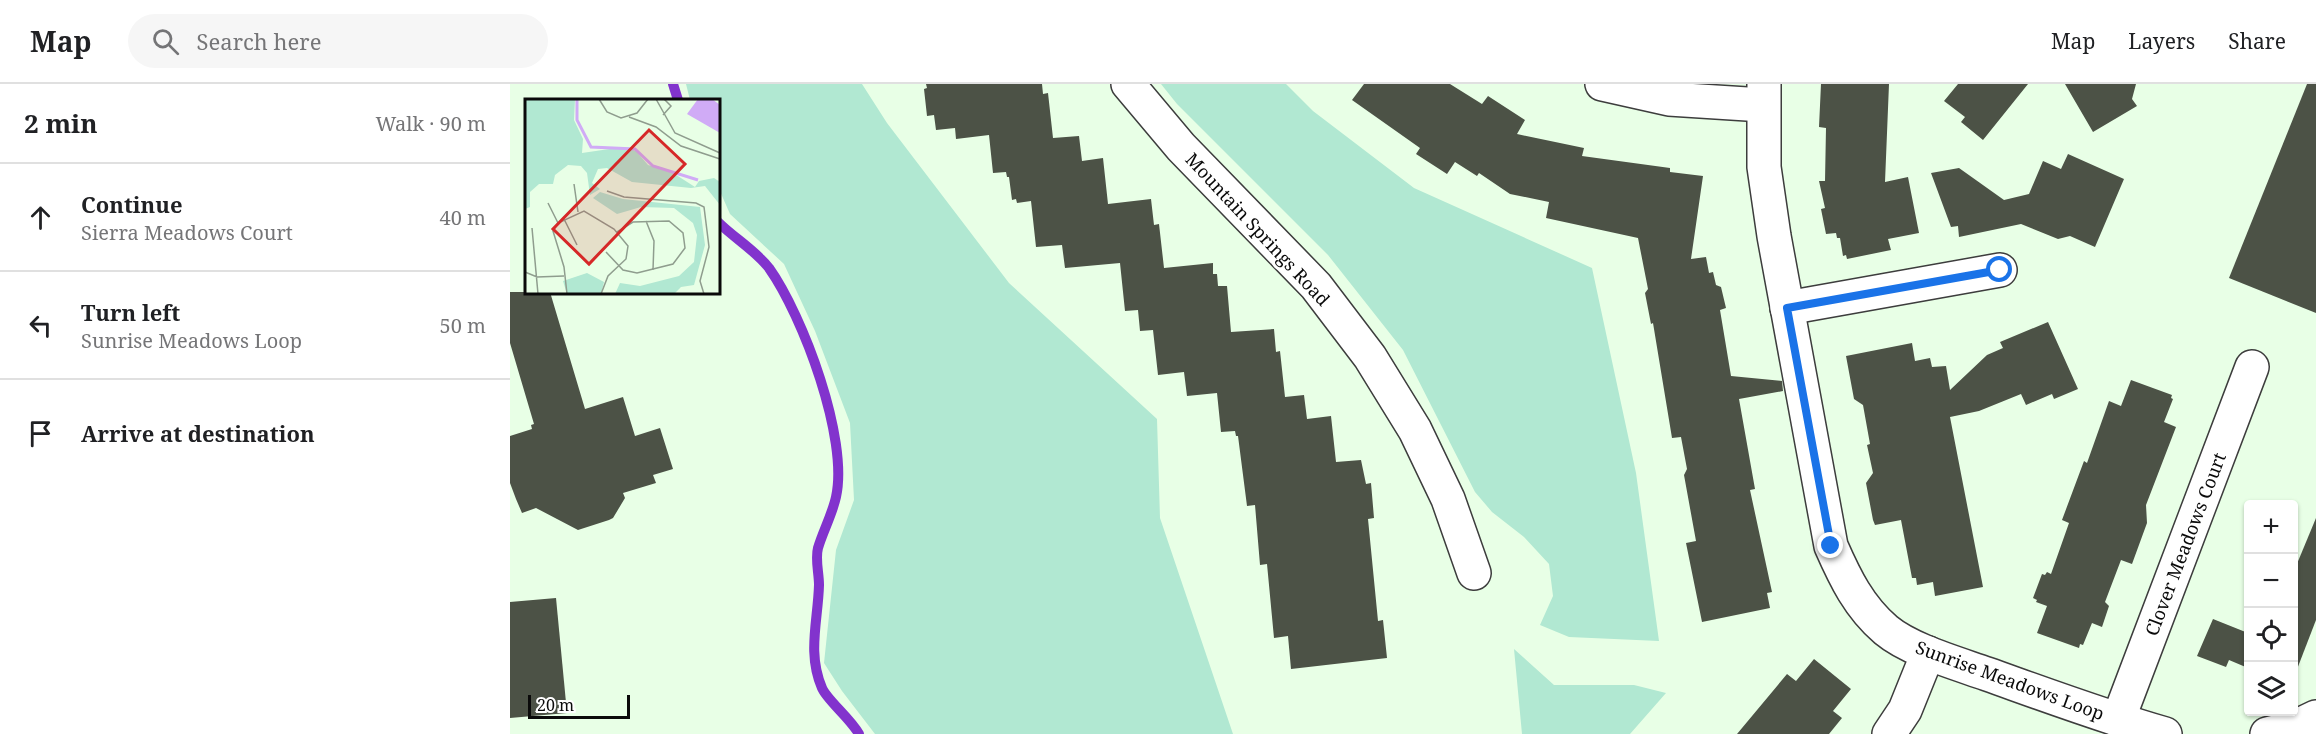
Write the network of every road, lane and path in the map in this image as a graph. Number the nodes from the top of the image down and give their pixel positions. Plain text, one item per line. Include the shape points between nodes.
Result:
1 (1128, 84) edge
2 (1602, 84) edge
3 (1763, 94) edge
4 (2000, 270) dead end
5 (1787, 308) junction
6 (2252, 367) dead end
7 (1474, 573) dead end
8 (1928, 652) junction
9 (2316, 717) edge
10 (2118, 720) junction
11 (1889, 734) edge
12 (2165, 734) edge
13 (2267, 734) edge

1 - 7 street, Mountain Springs Road via 1181,147 1316,286 1370,357 1448,499
2 - 3 street via 1669,99
3 - 5 street, Sunrise Meadows Loop via 1764,167
4 - 5 street
5 - 8 street, Sunrise Meadows Loop via 1831,546 1864,608 1888,631
6 - 10 street, Clover Meadows Court
8 - 10 street, Sunrise Meadows Loop
8 - 11 street via 1905,710
9 - 13 street
10 - 12 street, Sunrise Meadows Loop

